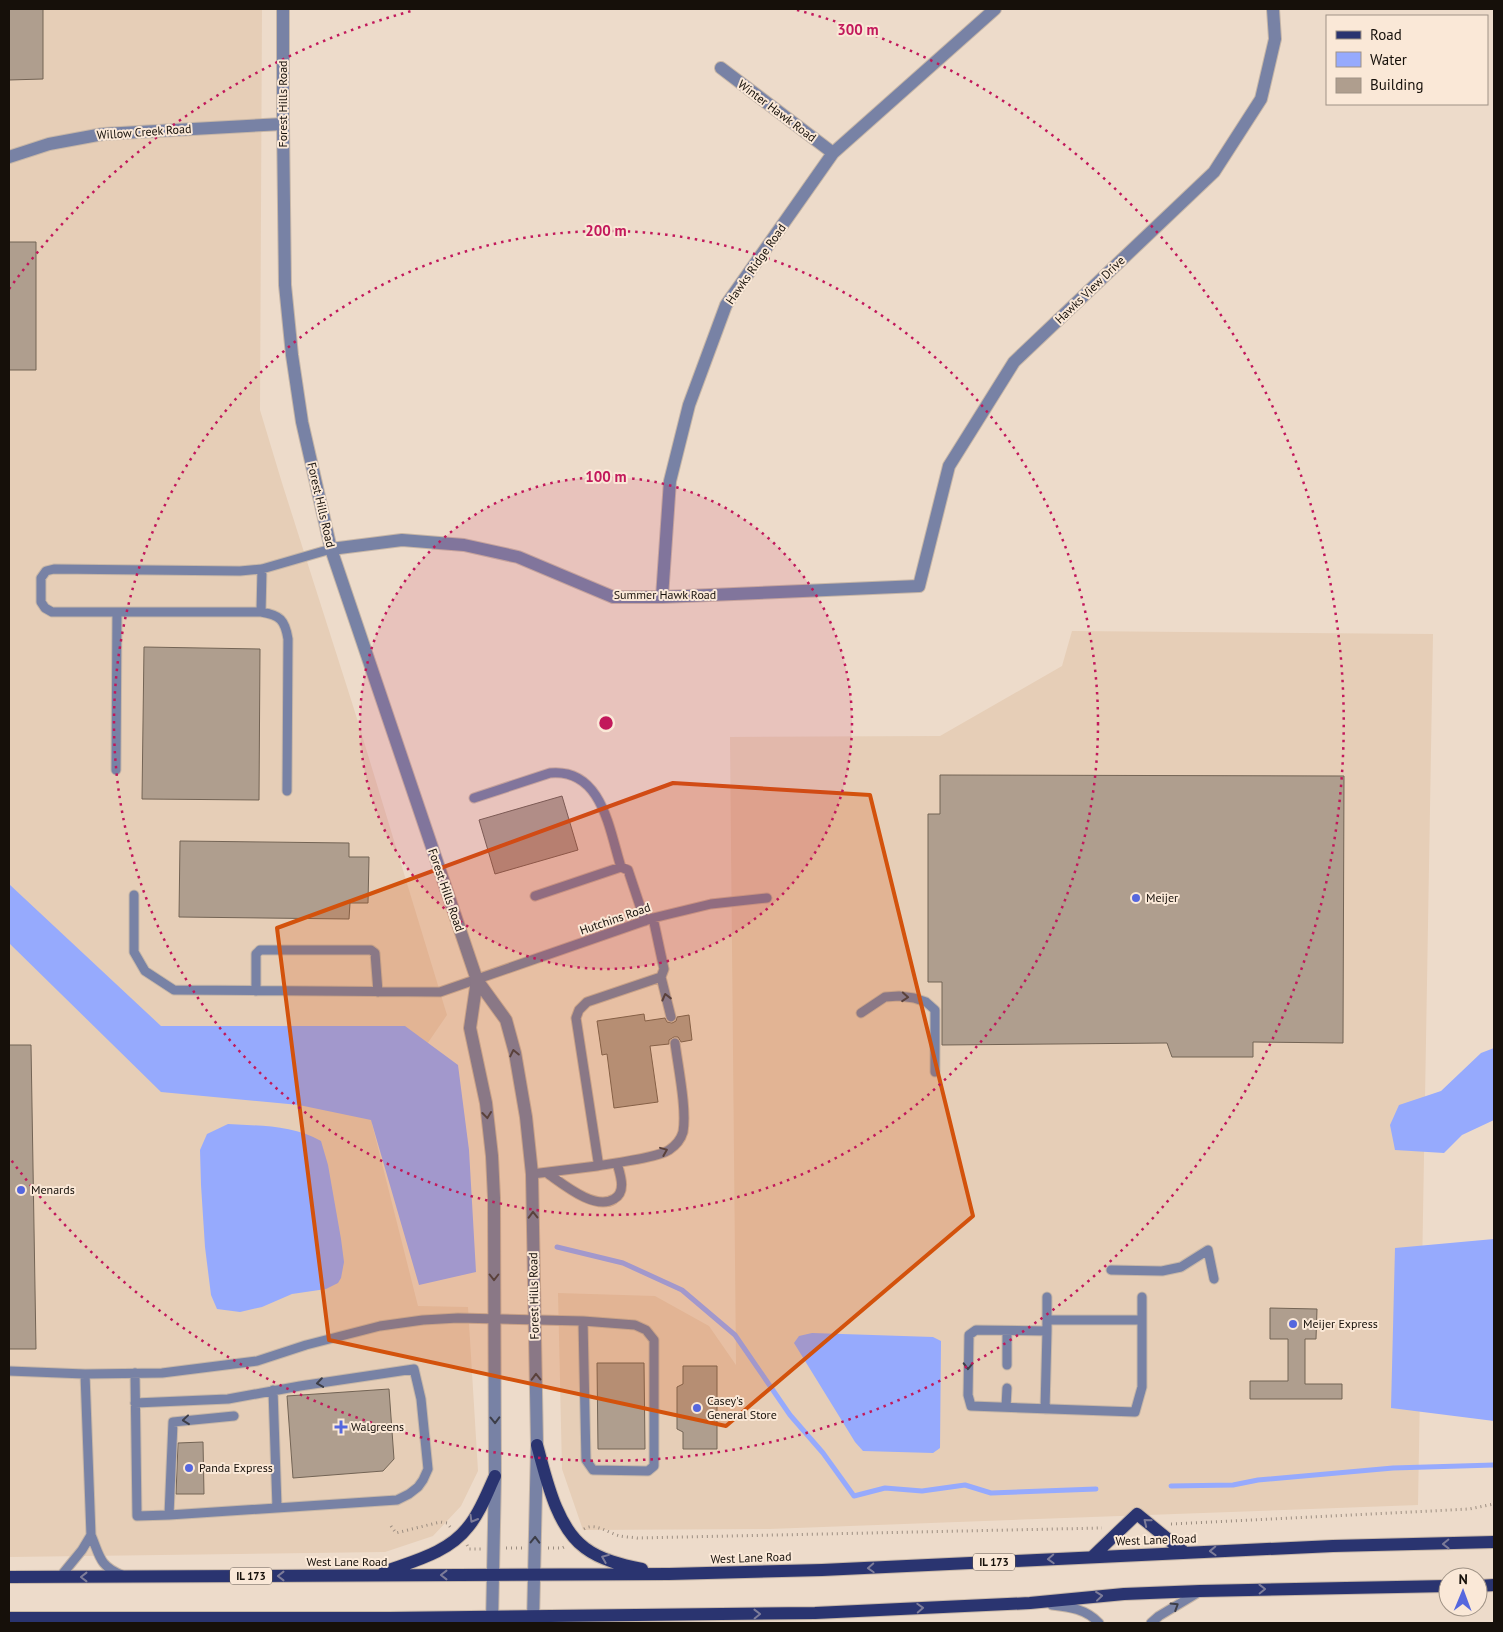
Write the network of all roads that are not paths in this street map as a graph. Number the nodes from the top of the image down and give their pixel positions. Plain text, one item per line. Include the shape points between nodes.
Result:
1 (283, 9) edge
2 (995, 9) edge
3 (1273, 9) edge
4 (720, 68) dead end
5 (282, 124) junction
6 (833, 153) junction
7 (9, 157) edge
8 (331, 549) junction
9 (262, 569) junction
10 (919, 586) joint
11 (662, 597) junction
12 (117, 612) junction
13 (261, 612) junction
14 (116, 770) dead end
15 (288, 791) dead end
16 (474, 798) dead end
17 (621, 867) junction
18 (134, 895) dead end
19 (535, 896) dead end
20 (767, 898) dead end
21 (649, 920) junction
22 (661, 977) junction
23 (477, 980) junction
24 (256, 991) junction
25 (378, 992) junction
26 (861, 1013) dead end
27 (671, 1017) dead end
28 (674, 1043) dead end
29 (935, 1072) dead end
30 (617, 1163) junction
31 (597, 1166) junction
32 (547, 1172) junction
33 (532, 1174) junction
34 (1112, 1270) dead end
35 (1214, 1279) dead end
36 (1047, 1297) dead end
37 (1142, 1297) dead end
38 (494, 1319) junction
39 (534, 1320) junction
40 (1047, 1320) junction
41 (1142, 1320) junction
42 (583, 1321) junction
43 (1007, 1331) junction
44 (1047, 1332) junction
45 (1007, 1365) dead end
46 (9, 1372) edge
47 (134, 1373) junction
48 (85, 1374) junction
49 (1006, 1388) dead end
50 (273, 1390) junction
51 (135, 1404) junction
52 (1006, 1408) junction
53 (1045, 1409) junction
54 (234, 1416) dead end
55 (537, 1445) junction
56 (495, 1476) junction
57 (277, 1507) junction
58 (169, 1515) junction
59 (91, 1535) junction
60 (1494, 1542) edge
61 (1185, 1553) junction
62 (1092, 1557) junction
63 (669, 1574) junction
64 (493, 1575) junction
65 (534, 1575) junction
66 (125, 1576) junction
67 (375, 1576) junction
68 (9, 1577) edge
69 (60, 1577) junction
70 (1438, 1586) edge
71 (1200, 1591) junction
72 (1030, 1603) junction
73 (667, 1616) junction
74 (9, 1618) edge
75 (390, 1618) junction
76 (492, 1620) edge
77 (533, 1620) edge
78 (402, 1623) edge
79 (621, 1623) edge
80 (1099, 1623) edge
81 (1151, 1623) edge

1 - 5 street, Forest Hills Road
2 - 6 street, Hawks Ridge Road
3 - 10 street, Hawks View Drive via 1275,40 1261,99 1214,172 1014,362 948,466
4 - 6 street, Winter Hawk Road
5 - 7 street, Willow Creek Road via 103,134 49,144
5 - 8 street, Forest Hills Road via 285,285 292,355 302,422
6 - 11 street, Hawks Ridge Road via 726,305 689,405 670,481
8 - 9 lane
8 - 11 street, Summer Hawk Road via 402,540 464,544 518,557 613,597
8 - 23 street, Forest Hills Road
9 - 12 lane via 54,569 46,571 42,578 42,602 52,612
9 - 13 lane
10 - 11 street, Summer Hawk Road
12 - 13 lane
12 - 14 lane
13 - 15 lane via 274,614 282,620 287,634
16 - 17 lane via 550,773 563,772 577,777 590,786 605,813
17 - 19 lane
17 - 21 lane via 628,870
18 - 24 lane, Hutchins Road via 134,952 145,971 174,990
20 - 21 lane, Hutchins Road via 711,904
21 - 22 lane via 664,969
21 - 23 lane, Hutchins Road
27 -> 22 lane
22 - 31 lane via 587,1002 578,1010 577,1028
23 - 25 lane, Hutchins Road via 440,992
33 -> 23 street, Forest Hills Road via 515,1053 506,1020
23 -> 38 street, Forest Hills Road via 470,1028 486,1103 492,1156
24 - 25 lane, Hutchins Road
24 - 25 lane via 256,954 260,950 371,950 375,954
26 -> 29 lane via 885,997 906,997 926,1002 935,1010
30 -> 28 lane via 668,1151 683,1133 684,1112
30 - 31 lane
30 - 32 lane via 621,1189 616,1198 606,1203 593,1201 573,1191
31 - 32 lane
32 - 33 lane
39 -> 33 street, Forest Hills Road
34 - 35 lane via 1162,1271 1181,1267 1208,1250
36 - 40 lane
37 - 41 lane
38 - 39 lane
38 - 47 lane via 423,1320 380,1326 257,1361
38 -> 56 street, Forest Hills Road
39 - 42 lane
55 -> 39 street, Forest Hills Road
40 - 41 lane
40 - 44 lane
41 - 53 lane via 1142,1387 1135,1412
42 - 42 lane via 635,1324 654,1340 654,1466 648,1471 593,1470 586,1460
43 - 44 lane
43 - 45 lane
43 -> 52 lane via 976,1330 969,1335 968,1395 971,1406
44 - 53 lane
46 - 48 lane
47 - 48 lane
47 - 51 lane
48 - 59 lane
49 - 52 lane
50 - 51 lane via 228,1399
50 - 57 lane
57 -> 50 lane via 397,1500 410,1494 428,1469 422,1399 414,1369
51 - 58 lane via 137,1516
52 - 53 lane
54 -> 58 lane via 173,1422
63 -> 55 main road via 600,1557 574,1538 556,1506
65 -> 55 street, Forest Hills Road
56 - 64 street, Forest Hills Road
56 -> 67 main road via 469,1526 459,1537 425,1557
57 - 58 lane
59 - 66 lane via 108,1569
59 - 69 lane
60 -> 61 main road, West Lane Road / IL 173
61 - 62 main road, West Lane Road / IL 173
61 -> 62 main road via 1137,1514
62 -> 63 main road, West Lane Road / IL 173 via 831,1570
63 - 65 main road, West Lane Road / IL 173
64 - 65 main road, West Lane Road / IL 173
64 -> 67 main road, West Lane Road / IL 173
64 - 76 street, Forest Hills Road
65 - 77 street, Forest Hills Road
67 -> 66 main road, West Lane Road / IL 173
66 -> 69 main road, West Lane Road / IL 173
68 - 69 main road, West Lane Road / IL 173
71 -> 70 main road
72 -> 71 main road
81 -> 71 lane
73 -> 72 main road
72 - 80 lane via 1074,1607
73 - 77 main road
73 - 79 main road
74 - 75 main road
75 - 76 main road
75 - 78 main road
76 - 77 main road

